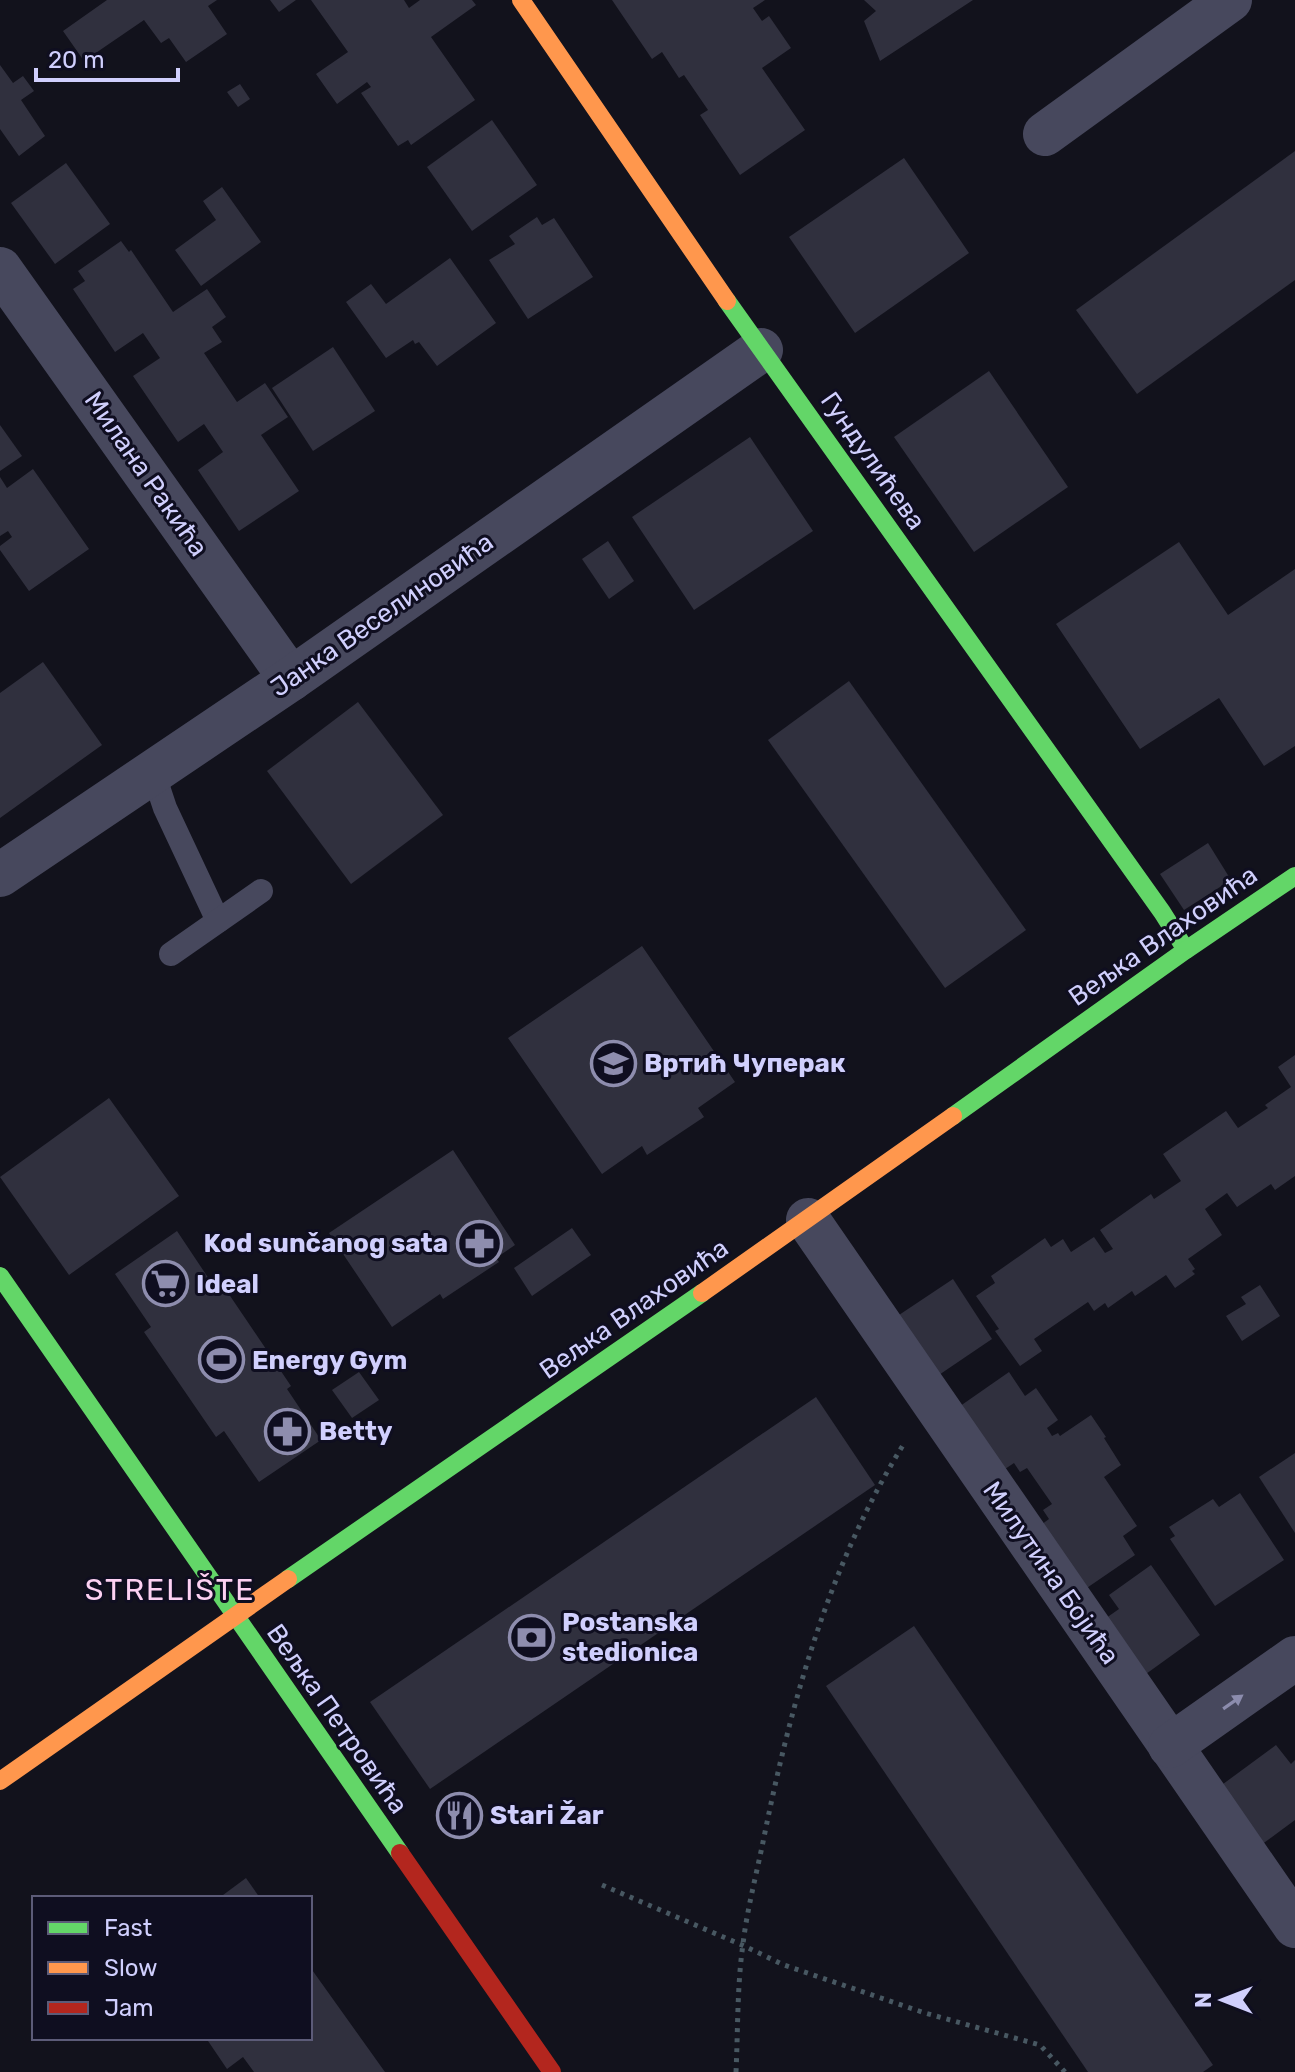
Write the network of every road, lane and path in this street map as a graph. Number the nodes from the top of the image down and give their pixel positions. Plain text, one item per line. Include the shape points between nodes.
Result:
1 (521, 0) edge
2 (1230, 0) edge
3 (1045, 134) dead end
4 (0, 269) edge
5 (761, 350) junction
6 (291, 679) junction
7 (153, 772) junction
8 (0, 875) edge
9 (1295, 876) edge
10 (261, 891) dead end
11 (218, 921) junction
12 (1186, 950) junction
13 (171, 954) dead end
14 (808, 1220) junction
15 (0, 1276) edge
16 (939, 1411) junction
17 (234, 1616) junction
18 (1295, 1658) edge
19 (1170, 1746) junction
20 (0, 1781) edge
21 (602, 1885) dead end
22 (1295, 1926) edge
23 (742, 1945) junction
24 (552, 2072) edge
25 (736, 2072) edge
26 (1065, 2072) edge

1 - 5 street, Гундулићева
2 - 3 street
4 - 6 street, Милана Ракића
5 - 6 street, Јанка Веселиновића
5 - 12 street, Гундулићева
6 - 7 street, Јанка Веселиновића
7 - 8 street, Јанка Веселиновића
7 - 11 lane
9 - 12 street, Вељка Влаховића
10 - 11 lane
11 - 13 lane
12 - 14 street, Вељка Влаховића
14 - 16 street, Милутина Бојића
14 - 17 street, Вељка Влаховића
15 - 17 street, Вељка Петровића
16 - 19 street, Милутина Бојића
16 - 23 path via 913,1429 889,1467 826,1602 780,1757
17 - 20 street, Вељка Влаховића
17 - 24 street, Вељка Петровића
19 -> 18 street
19 - 22 street, Милутина Бојића
21 - 23 path
23 - 25 path
23 - 26 path via 784,1965 925,2013 1040,2045

